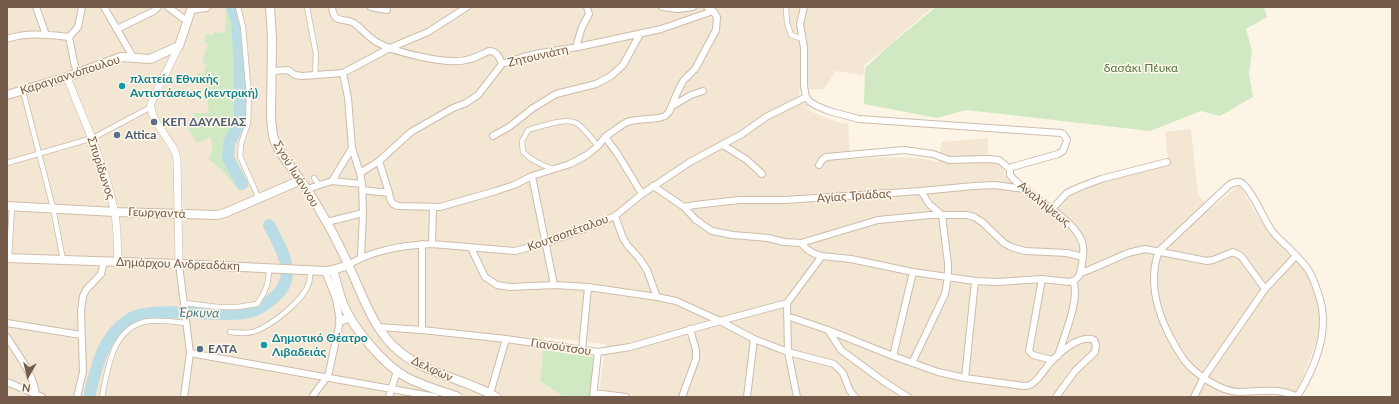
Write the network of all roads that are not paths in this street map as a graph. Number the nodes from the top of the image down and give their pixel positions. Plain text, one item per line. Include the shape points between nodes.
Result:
1 (36, 7) edge
2 (82, 7) edge
3 (104, 7) edge
4 (158, 7) edge
5 (168, 7) edge
6 (206, 7) edge
7 (238, 7) edge
8 (270, 7) edge
9 (307, 7) edge
10 (332, 7) edge
11 (371, 7) edge
12 (467, 7) edge
13 (587, 7) edge
14 (662, 7) edge
15 (693, 7) edge
16 (707, 7) edge
17 (786, 7) edge
18 (804, 7) edge
19 (192, 8) edge
20 (387, 10) dead end
21 (713, 11) junction
22 (188, 22) junction
23 (117, 29) junction
24 (640, 34) junction
25 (46, 35) junction
26 (69, 37) junction
27 (7, 39) edge
28 (803, 39) junction
29 (179, 46) junction
30 (576, 47) junction
31 (390, 48) junction
32 (134, 57) junction
33 (502, 64) junction
34 (272, 71) junction
35 (343, 72) junction
36 (77, 73) junction
37 (315, 76) junction
38 (67, 78) junction
39 (23, 91) junction
40 (703, 91) dead end
41 (7, 95) edge
42 (806, 97) junction
43 (672, 106) junction
44 (151, 107) junction
45 (493, 136) dead end
46 (605, 137) junction
47 (93, 138) junction
48 (724, 145) junction
49 (598, 146) junction
50 (352, 148) junction
51 (40, 153) junction
52 (379, 161) junction
53 (1167, 162) dead end
54 (7, 163) edge
55 (818, 165) dead end
56 (553, 169) junction
57 (1010, 169) junction
58 (360, 174) junction
59 (762, 174) dead end
60 (532, 176) junction
61 (314, 178) dead end
62 (301, 180) junction
63 (332, 181) junction
64 (319, 185) junction
65 (653, 186) junction
66 (362, 187) junction
67 (307, 189) junction
68 (1024, 189) junction
69 (921, 191) junction
70 (389, 193) junction
71 (642, 194) junction
72 (259, 199) junction
73 (9, 206) edge
74 (433, 207) junction
75 (684, 207) junction
76 (54, 208) junction
77 (1052, 209) junction
78 (115, 212) junction
79 (363, 213) junction
80 (177, 214) junction
81 (942, 215) junction
82 (615, 216) junction
83 (327, 222) junction
84 (546, 243) junction
85 (801, 243) junction
86 (422, 244) junction
87 (432, 244) junction
88 (471, 248) junction
89 (1159, 251) junction
90 (822, 256) junction
91 (1296, 256) junction
92 (1083, 257) junction
93 (8, 258) edge
94 (361, 258) junction
95 (63, 260) junction
96 (104, 261) junction
97 (118, 262) junction
98 (179, 264) junction
99 (348, 265) junction
100 (269, 268) junction
101 (311, 270) junction
102 (329, 271) junction
103 (913, 272) junction
104 (1080, 273) junction
105 (948, 276) junction
106 (1042, 279) junction
107 (975, 281) junction
108 (1073, 281) junction
109 (554, 285) junction
110 (588, 287) junction
111 (1265, 289) junction
112 (657, 297) junction
113 (184, 303) junction
114 (787, 303) junction
115 (787, 316) junction
116 (350, 318) junction
117 (186, 321) junction
118 (340, 321) junction
119 (720, 321) junction
120 (7, 323) edge
121 (378, 327) junction
122 (690, 329) junction
123 (422, 330) junction
124 (828, 330) junction
125 (230, 332) dead end
126 (81, 335) junction
127 (7, 337) edge
128 (506, 339) junction
129 (754, 339) junction
130 (582, 350) junction
131 (598, 352) junction
132 (788, 352) junction
133 (190, 353) junction
134 (893, 356) junction
135 (1055, 358) junction
136 (912, 363) junction
137 (397, 372) junction
138 (327, 377) junction
139 (1204, 377) junction
140 (965, 378) junction
141 (7, 382) edge
142 (392, 389) junction
143 (493, 395) edge
144 (593, 395) edge
145 (39, 396) edge
146 (77, 397) edge
147 (102, 397) edge
148 (184, 397) edge
149 (312, 397) edge
150 (389, 397) edge
151 (436, 397) edge
152 (458, 397) edge
153 (626, 397) edge
154 (682, 397) edge
155 (747, 397) edge
156 (797, 397) edge
157 (855, 397) edge
158 (908, 397) edge
159 (1056, 397) edge
160 (1194, 397) edge
161 (1297, 397) edge

1 - 25 street
2 - 26 street via 78,27
3 - 23 street
4 - 23 street
5 - 22 street
6 - 19 main road
7 - 72 street via 243,27 249,107 240,156
8 - 34 main road, Σγού Ιωάννου
9 - 37 street via 316,54
10 - 31 street via 336,18 353,23 376,42
11 - 20 street
12 - 31 street via 428,32
13 - 30 street via 589,14 582,26
14 - 15 street
16 - 21 street
17 - 28 street via 791,35
18 - 28 street via 800,24
19 - 22 main road
21 - 24 street, Ζητουνιάτη
21 - 43 street via 717,17 716,30 695,69 683,81
22 - 29 main road
23 - 32 street
24 - 30 street, Ζητουνιάτη
24 - 45 street via 623,65 611,76 596,84 556,94
25 - 26 street
25 - 27 street via 25,35
26 - 36 street
28 - 42 street
29 - 32 main road, Καραγιαννόπουλου via 150,59
29 - 44 street
30 - 33 street, Ζητουνιάτη via 540,53
31 - 33 street via 450,62 466,61 492,51 498,55
31 - 35 street
32 - 36 main road, Καραγιαννόπουλου via 121,57
33 - 52 street, Ζητουνιάτη via 478,95 411,132
34 - 37 street via 286,70 295,76
34 - 62 main road, Σγού Ιωάννου via 271,118 274,141
35 - 37 street
35 - 50 street
36 - 38 main road, Καραγιαννόπουλου
38 - 39 main road, Καραγιαννόπουλου
38 - 47 street, Σπυρίδωνος
39 - 41 main road, Καραγιαννόπουλου
39 - 51 street
40 - 43 street
42 - 48 street, Κουτσοπέταλου via 766,117
42 - 57 street, Αναλήψεως via 813,104 829,111 859,119 1061,134 1066,137 1065,148 1058,154 1016,165
43 - 46 street via 665,116 627,122
44 - 47 street
44 - 80 street via 177,158
46 - 49 street
46 - 71 street
47 - 51 street
47 - 78 street, Σπυρίδωνος
48 - 59 street via 747,160
48 - 65 street, Κουτσοπέταλου via 690,162
49 - 56 street via 570,164
49 - 56 street via 575,123 558,121 528,130 522,141 523,152 532,160
50 - 58 street
50 - 63 street
51 - 54 street
51 - 76 street
52 - 58 street, Ζητουνιάτη
52 - 70 street
53 - 77 street via 1080,187 1067,193
55 - 57 street via 826,157 904,150 933,154 949,160 999,160
56 - 60 street
57 - 68 street, Αναλήψεως via 1010,175
58 - 66 street
60 - 74 street via 496,192 451,205
60 - 84 street
61 - 64 street
62 - 67 main road, Σγού Ιωάννου
62 - 72 main road, Γεωργαντά
63 - 64 street
63 - 66 street
64 - 67 street
65 - 71 street, Κουτσοπέταλου
65 - 75 street
66 - 70 street
66 - 79 street
67 - 83 main road, Σγού Ιωάννου
68 - 69 street, Αγίας Τριάδας via 995,185
68 - 77 street, Αναλήψεως
69 - 75 street, Αγίας Τριάδας via 785,200 739,200
69 - 81 street
70 - 74 street via 394,205
71 - 82 street, Κουτσοπέταλου
72 - 80 main road, Γεωργαντά via 217,215
73 - 76 main road, Γεωργαντά
73 - 93 street
74 - 87 street
75 - 85 street via 696,220 712,231
76 - 78 main road, Γεωργαντά
76 - 95 street
77 - 92 street, Αναλήψεως via 1071,225 1082,240
78 - 80 main road, Γεωργαντά
78 - 97 street, Σπυρίδωνος
79 - 83 street
79 - 94 street
80 - 98 street
81 - 85 street via 878,220
81 - 92 street via 974,217 1004,242 1019,250 1067,253
81 - 105 street
82 - 84 street, Κουτσοπέταλου
82 - 112 street via 622,238 647,270
83 - 99 main road, Σγού Ιωάννου
84 - 88 street, Κουτσοπέταλου via 515,251
84 - 109 street
85 - 90 street via 809,252
86 - 87 street, Κουτσοπέταλου
86 - 94 street, Κουτσοπέταλου via 397,247
86 - 123 street
87 - 88 street, Κουτσοπέταλου
88 - 109 street via 485,277 497,285
89 - 91 street via 1229,185 1240,182 1260,208 1271,230
89 - 104 street via 1138,250
89 - 111 street via 1207,261 1233,252 1241,256
89 - 139 street via 1155,264 1154,290 1160,314 1184,360
90 - 103 street
90 - 114 street
91 - 111 street
91 - 161 street via 1309,271 1320,299 1323,322 1323,337 1312,370
92 - 104 street, Αναλήψεως
93 - 95 main road, Δημάρχου Ανδρεαδάκη
94 - 99 street, Κουτσοπέταλου
95 - 96 main road, Δημάρχου Ανδρεαδάκη
96 - 97 main road, Δημάρχου Ανδρεαδάκη
96 - 126 street via 101,274 83,296
97 - 98 main road, Δημάρχου Ανδρεαδάκη
98 - 100 main road, Δημάρχου Ανδρεαδάκη
98 - 113 street
99 - 102 main road, Δημάρχου Ανδρεαδάκη
99 - 121 main road, Σγού Ιωάννου
100 - 101 main road, Δημάρχου Ανδρεαδάκη
100 - 113 street via 269,282 257,304 238,308
101 - 102 main road, Δημάρχου Ανδρεαδάκη
101 - 125 street via 304,291 278,318 256,330
102 - 116 main road
102 - 118 street
103 - 105 street
103 - 134 street
104 - 108 street
105 - 107 street
105 - 136 street via 945,294
106 - 107 street
106 - 108 street via 1065,283
106 - 135 street via 1029,351 1033,355
107 - 140 street
108 - 135 street via 1076,289 1075,301
109 - 110 street
110 - 112 street
110 - 130 street
111 - 139 street
112 - 119 street via 676,301
113 - 117 street
114 - 115 street
114 - 119 street, Γιανούτσου
115 - 124 street
115 - 132 street
116 - 118 main road
116 - 137 main road via 371,346
117 - 133 street
117 - 147 street via 140,323 129,329 120,339 112,355
118 - 138 street
119 - 122 street, Γιανούτσου
119 - 129 street
120 - 126 street
121 - 123 street, Γιανούτσου
121 - 143 main road, Δελφών via 399,352 413,361
122 - 131 street, Γιανούτσου via 630,347
122 - 154 street via 696,359
123 - 128 street, Γιανούτσου
124 - 134 street
124 - 158 street via 841,350
126 - 146 street via 82,372
127 - 145 street via 26,367
128 - 130 street, Γιανούτσου
128 - 143 street
129 - 132 street
129 - 155 street
130 - 131 street, Γιανούτσου
131 - 144 street
132 - 156 street
132 - 157 street via 834,364 843,373
133 - 138 street
133 - 148 street
134 - 136 street
135 - 140 street via 1034,383 1029,385
135 - 159 street via 1081,339 1090,338 1096,345 1095,352 1075,371
136 - 140 street
137 - 142 street
137 - 152 main road
138 - 142 street
138 - 149 street
139 - 160 street
139 - 161 street via 1230,391 1277,391
141 - 145 street
142 - 150 street
142 - 151 street
144 - 153 street

